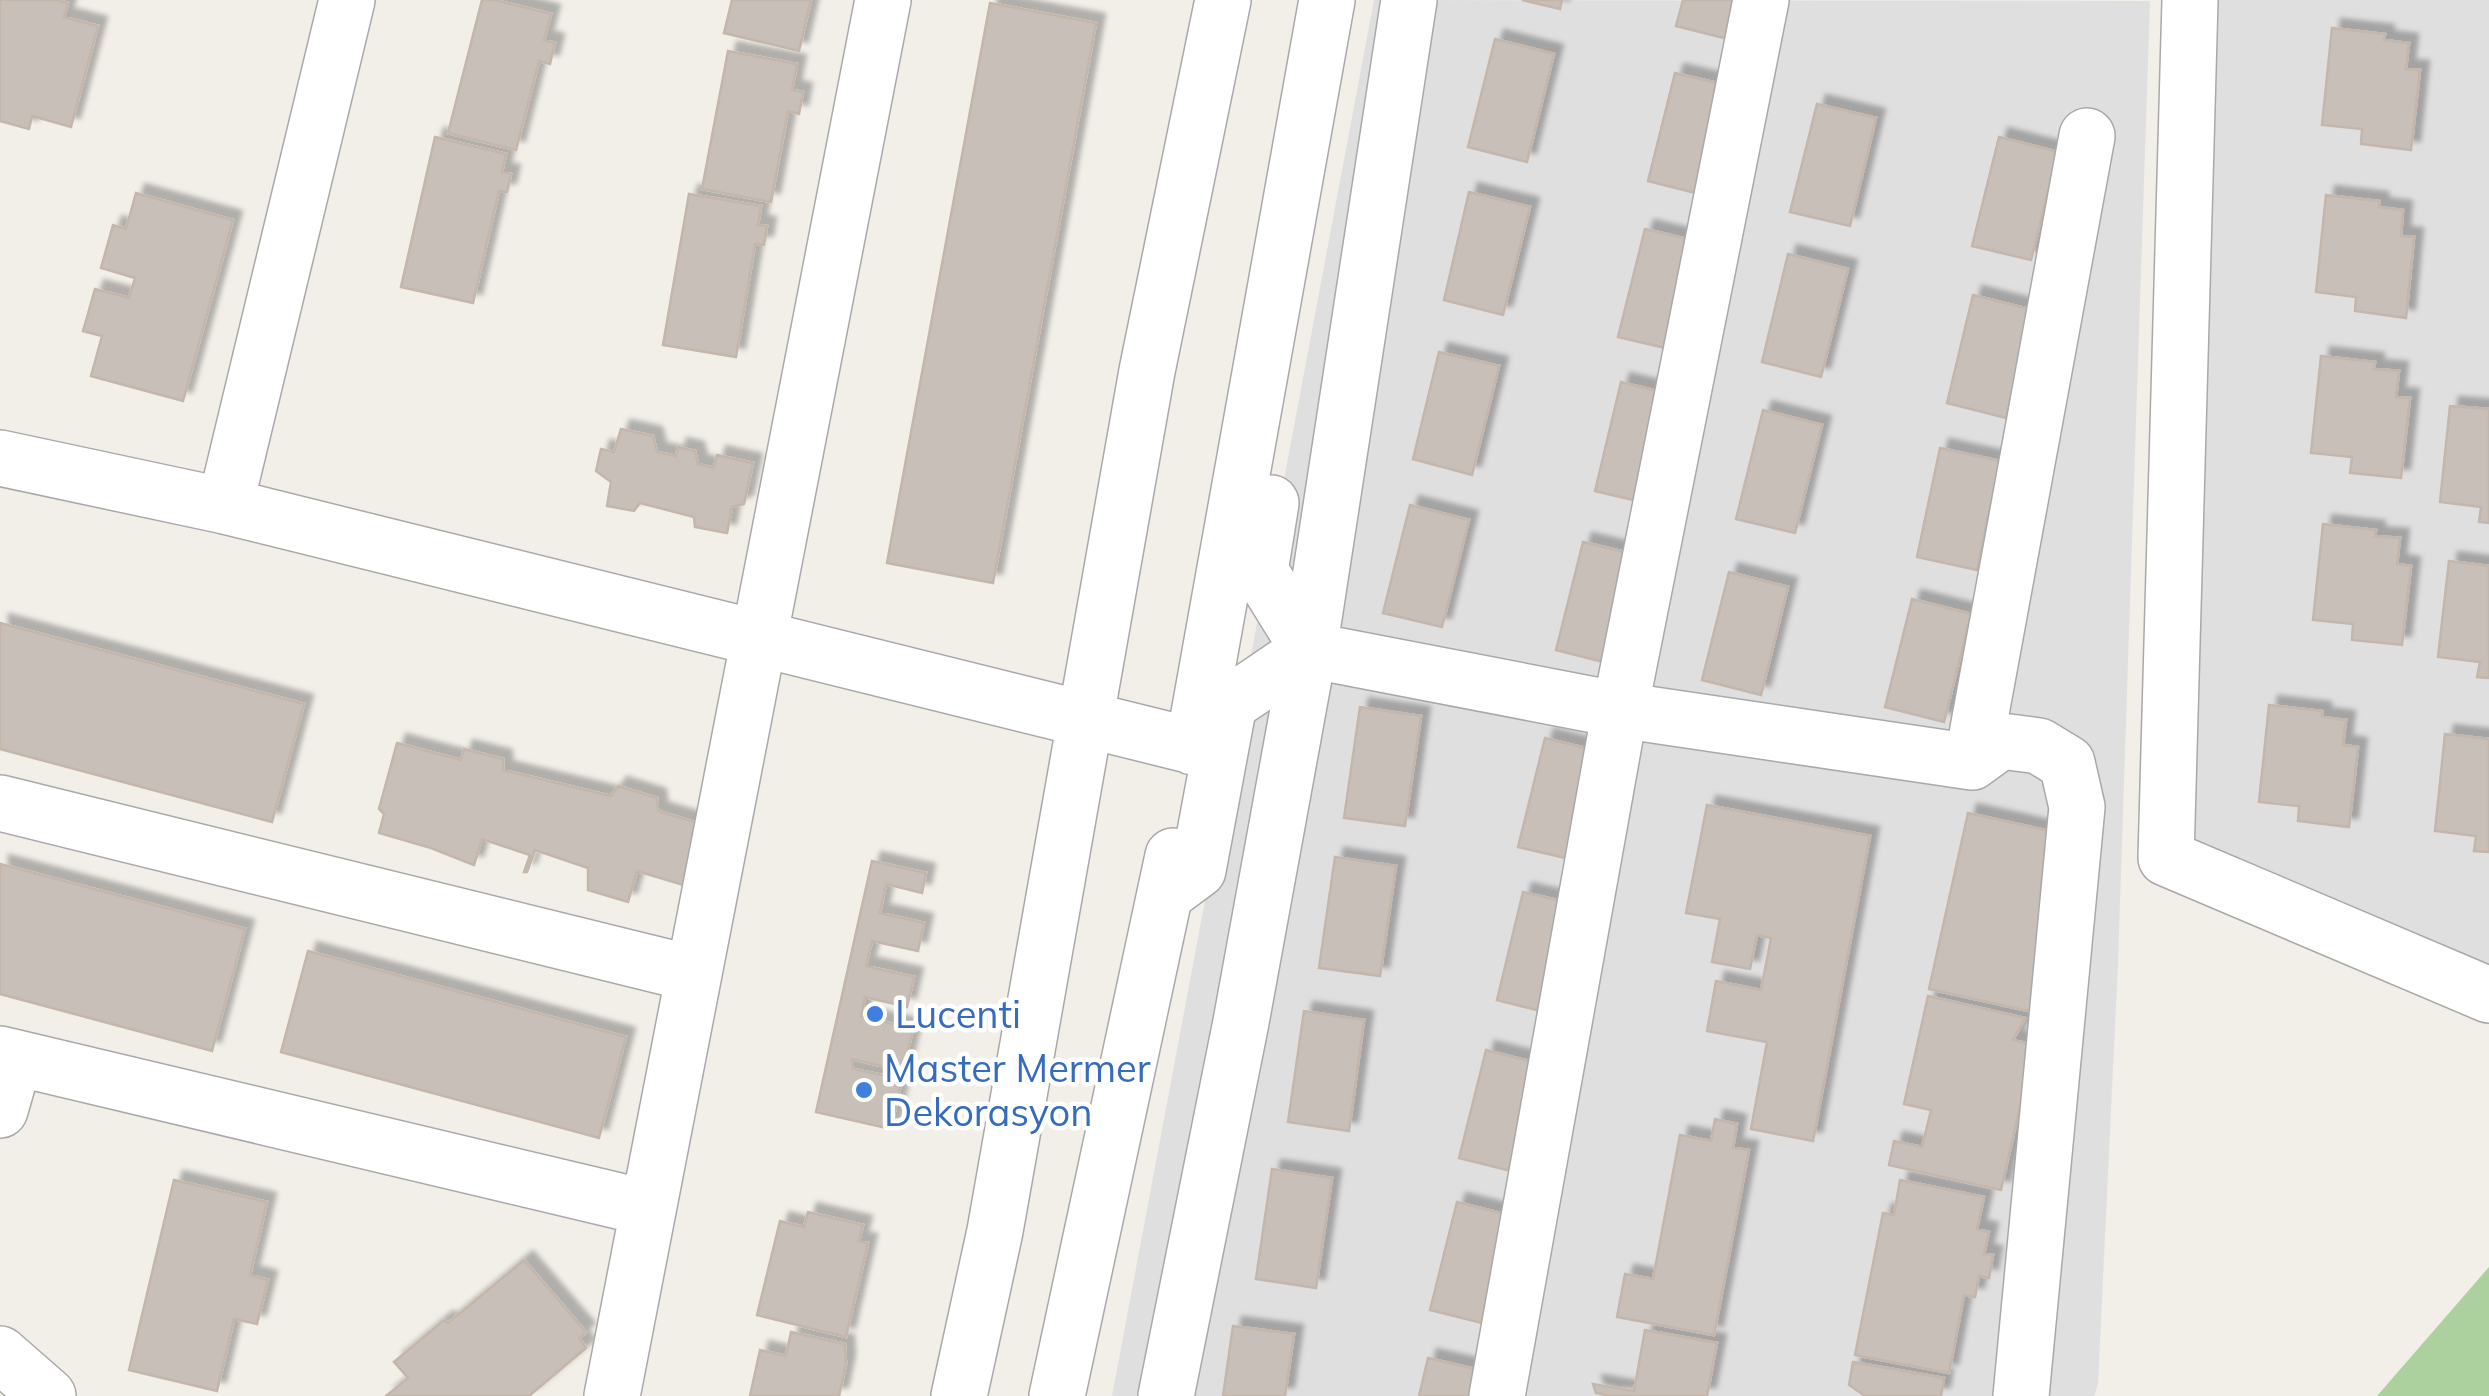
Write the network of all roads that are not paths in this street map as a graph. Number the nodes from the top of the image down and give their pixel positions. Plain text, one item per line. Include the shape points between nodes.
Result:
1 (347, 0) edge
2 (883, 0) edge
3 (1223, 0) edge
4 (1327, 0) edge
5 (1409, 0) edge
6 (1761, 0) edge
7 (2190, 0) edge
8 (2087, 136) dead end
9 (1268, 328) junction
10 (0, 458) edge
11 (225, 506) junction
12 (759, 638) junction
13 (1309, 650) junction
14 (1620, 710) junction
15 (1086, 720) junction
16 (1193, 746) junction
17 (1972, 762) junction
18 (0, 803) edge
19 (1166, 893) junction
20 (694, 974) junction
21 (2489, 995) edge
22 (8, 1056) edge
23 (0, 1110) edge
24 (648, 1208) junction
25 (0, 1354) edge
26 (48, 1396) edge
27 (612, 1396) edge
28 (959, 1396) edge
29 (1057, 1396) edge
30 (1166, 1396) edge
31 (1497, 1396) edge
32 (2022, 1396) edge

1 - 11 street
2 - 12 street
3 - 15 street via 1147,371
4 - 9 street
5 - 13 street
6 - 14 street
7 - 21 street via 2166,858
8 - 17 street
9 - 13 street via 1291,381 1260,570
9 - 16 street
10 - 11 street
11 - 12 street
12 - 15 street
12 - 20 street
13 - 14 street
13 - 19 street via 1229,704 1198,870
13 - 30 street
14 - 17 street
14 - 31 street
15 - 16 street
15 - 28 street
16 - 19 street
17 - 32 street via 2001,741 2039,746 2067,763 2077,807
18 - 20 street
19 - 29 street
20 - 24 street
22 - 23 street
22 - 24 street
24 - 27 street
25 - 26 street

